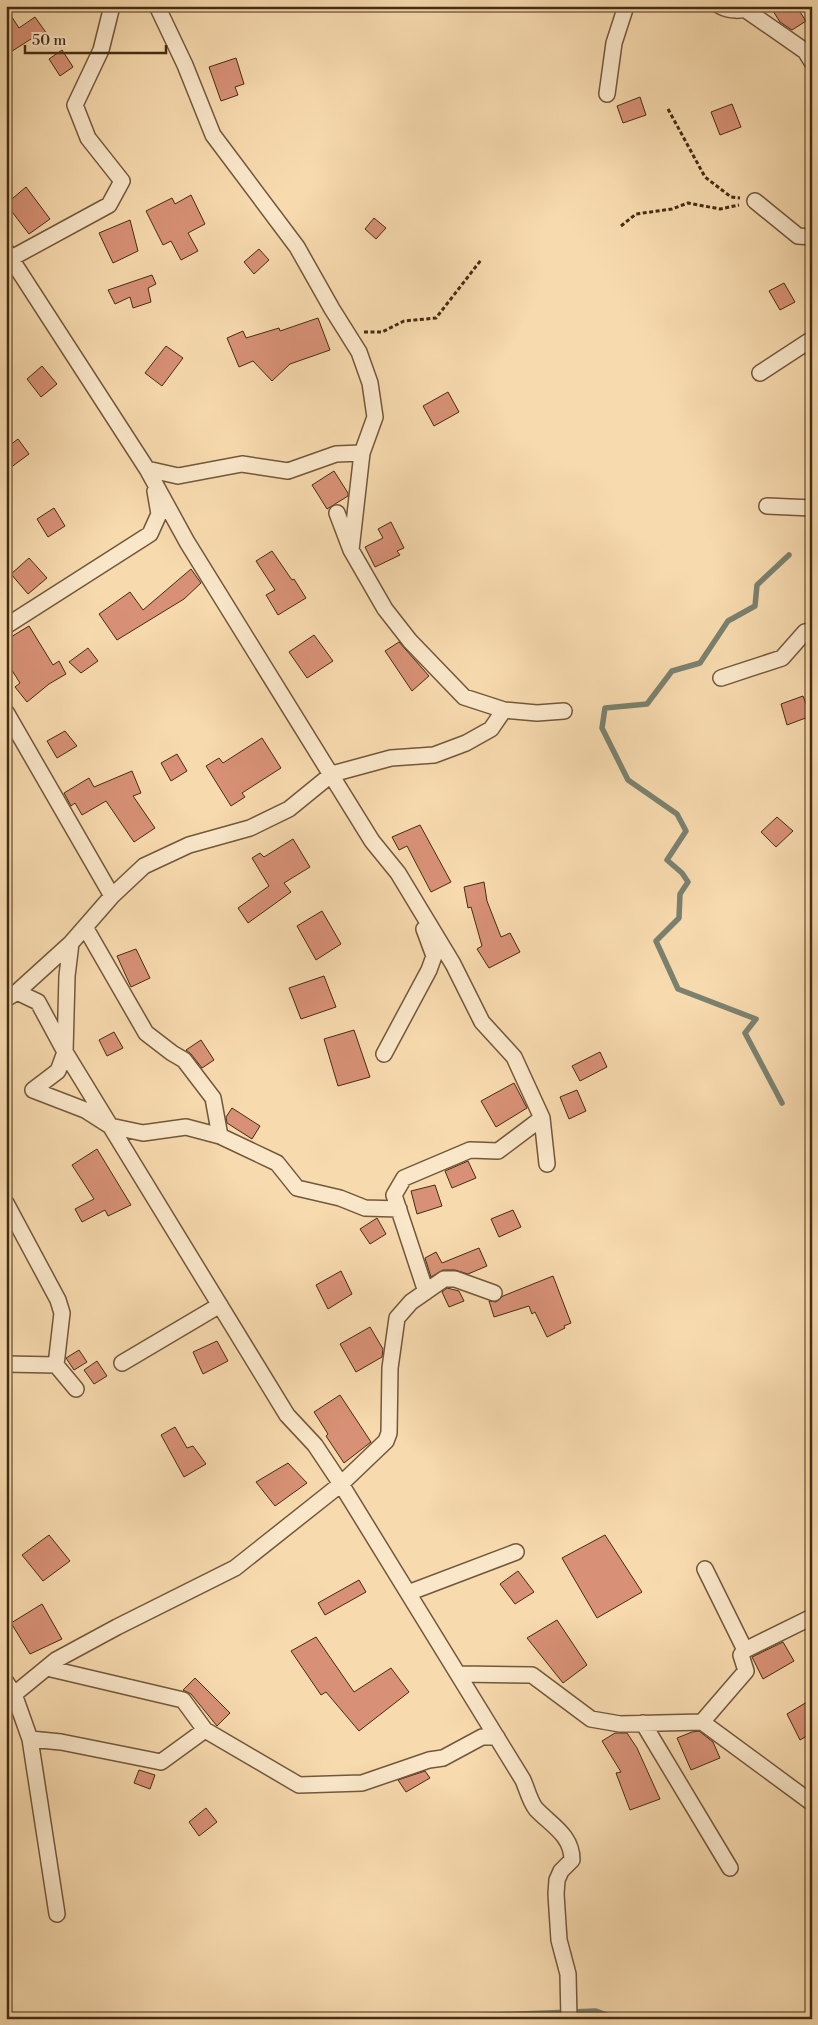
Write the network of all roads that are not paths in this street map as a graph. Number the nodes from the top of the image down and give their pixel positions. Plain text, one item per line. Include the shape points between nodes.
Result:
1 (112, 6) edge
2 (157, 6) edge
3 (626, 6) edge
4 (720, 6) edge
5 (749, 8) edge
6 (812, 62) edge
7 (607, 94) dead end
8 (754, 201) road end
9 (812, 237) edge
10 (8, 257) edge
11 (812, 339) edge
12 (760, 373) dead end
13 (362, 453) junction
14 (150, 474) junction
15 (767, 506) dead end
16 (812, 508) edge
17 (337, 513) dead end
18 (351, 550) junction
19 (6, 626) edge
20 (812, 631) edge
21 (721, 678) dead end
22 (504, 710) junction
23 (564, 711) dead end
24 (6, 712) edge
25 (332, 774) junction
26 (112, 896) junction
27 (414, 900) junction
28 (86, 927) junction
29 (71, 943) junction
30 (11, 995) edge
31 (65, 1052) junction
32 (384, 1054) dead end
33 (542, 1118) junction
34 (110, 1126) junction
35 (220, 1136) junction
36 (547, 1164) dead end
37 (6, 1202) edge
38 (398, 1209) junction
39 (426, 1292) junction
40 (494, 1293) dead end
41 (220, 1306) junction
42 (6, 1364) edge
43 (56, 1364) junction
44 (122, 1364) dead end
45 (76, 1389) dead end
46 (341, 1484) junction
47 (516, 1552) dead end
48 (705, 1570) dead end
49 (408, 1593) junction
50 (812, 1617) edge
51 (745, 1650) junction
52 (47, 1668) junction
53 (458, 1674) junction
54 (9, 1692) edge
55 (702, 1722) junction
56 (643, 1723) junction
57 (205, 1730) junction
58 (497, 1737) junction
59 (30, 1739) junction
60 (812, 1804) edge
61 (730, 1868) dead end
62 (57, 1914) dead end
63 (569, 2019) edge

1 - 10 street via 102,50 75,105 88,138 122,181 109,205
2 - 13 street via 214,135 297,247 359,352 370,384 375,417
3 - 7 street via 614,43
4 - 5 street via 727,10
5 - 6 street via 805,51
8 - 9 street via 798,236
10 - 14 street
11 - 12 street
13 - 14 street via 336,454 288,471 242,464 178,476
13 - 18 street
14 - 19 street via 159,514 150,534
14 - 25 street via 187,542
15 - 16 street
17 - 18 street
18 - 22 street via 385,609 410,641 464,697
20 - 21 street via 805,632 782,658
22 - 23 street
22 - 25 street via 491,729 434,755 391,758
24 - 26 street
25 - 26 street via 289,809 250,828 189,845 144,866
25 - 27 street
26 - 28 street
27 - 32 street via 434,956
27 - 33 street via 453,964 482,1022 514,1056
28 - 29 street
28 - 35 street via 146,1033 184,1060 213,1098
29 - 30 street
29 - 31 street
30 - 31 street via 38,1002
31 - 34 street
31 - 34 street via 58,1071 33,1090 85,1110
33 - 36 street
33 - 38 street via 498,1151 470,1150 404,1178 394,1195
34 - 35 street via 143,1133 186,1127
34 - 41 street
35 - 38 street via 277,1163 297,1188 340,1198 365,1208
37 - 43 street via 58,1300 62,1313
38 - 39 street
39 - 40 street via 444,1279 455,1279
39 - 46 street via 411,1302 397,1318 390,1368 389,1433 386,1441
41 - 44 street
41 - 46 street via 287,1414 316,1445
42 - 43 street
43 - 45 street
46 - 49 street
46 - 52 street via 236,1568 117,1627
47 - 49 street
48 - 51 street
49 - 53 street
50 - 51 street
51 - 55 street via 740,1655 746,1671
52 - 54 street
52 - 57 street via 183,1700
53 - 56 street via 532,1674 591,1719 620,1724
53 - 58 street
54 - 59 street
55 - 56 street
55 - 60 street
56 - 61 street
57 - 58 street via 298,1785 362,1782 443,1758 482,1738
57 - 59 street via 161,1762
58 - 63 street via 535,1808 558,1828 572,1849 572,1860 561,1870 557,1880 556,1894 559,1940 568,1974
59 - 62 street

